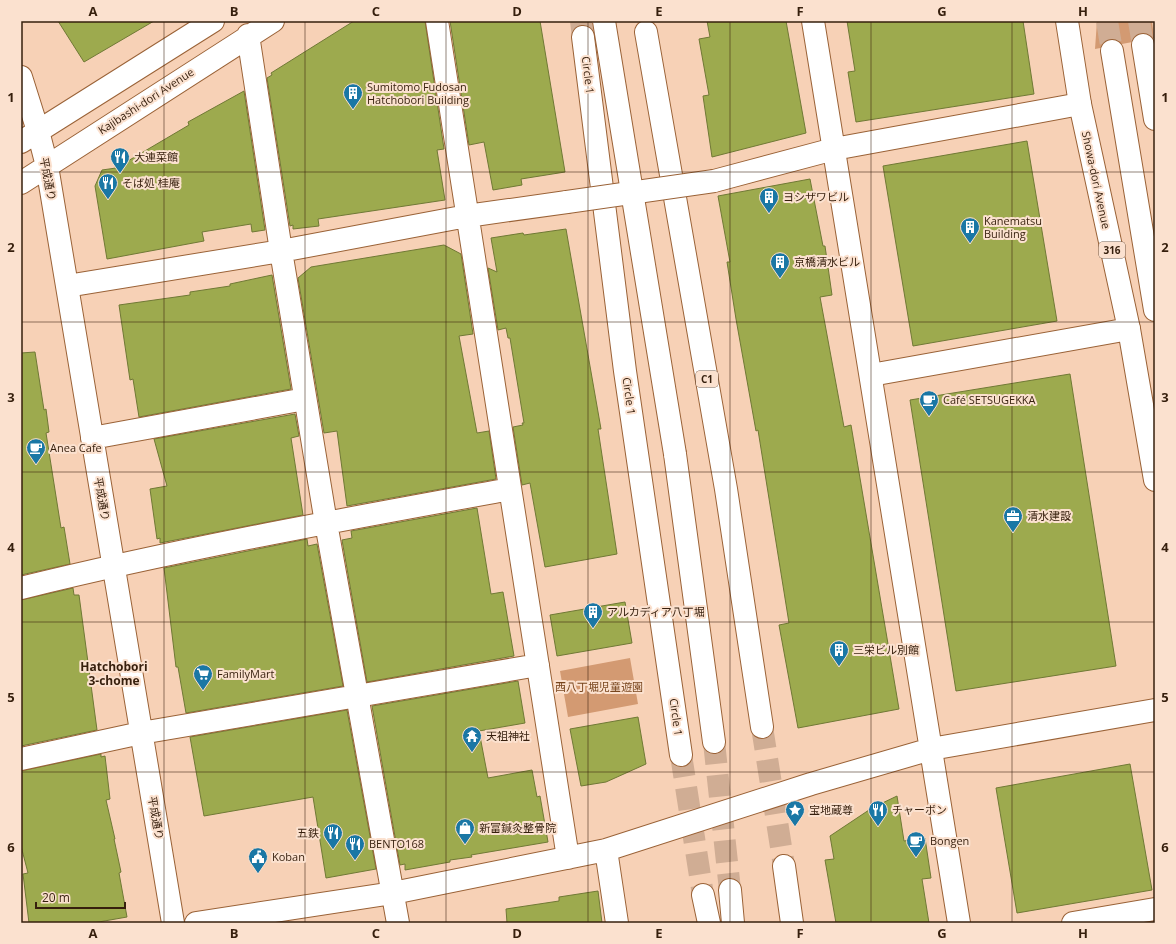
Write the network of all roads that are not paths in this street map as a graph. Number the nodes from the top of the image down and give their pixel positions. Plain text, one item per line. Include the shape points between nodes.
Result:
1 (213, 21) edge
2 (273, 21) edge
3 (437, 21) edge
4 (604, 21) edge
5 (813, 21) edge
6 (1067, 21) edge
7 (646, 32) dead end
8 (248, 35) junction
9 (584, 37) tunnel mouth
10 (1143, 44) tunnel mouth
11 (1112, 51) tunnel mouth
12 (21, 77) edge
13 (1080, 104) junction
14 (1155, 119) edge
15 (30, 137) edge
16 (834, 149) junction
17 (47, 166) junction
18 (21, 183) edge
19 (467, 216) junction
20 (281, 251) junction
21 (67, 286) junction
22 (1155, 310) edge
23 (1129, 329) junction
24 (871, 375) junction
25 (305, 399) junction
26 (92, 438) junction
27 (1155, 480) edge
28 (510, 489) junction
29 (326, 523) junction
30 (114, 565) junction
31 (21, 588) edge
32 (538, 664) junction
33 (357, 695) junction
34 (1155, 710) edge
35 (762, 727) tunnel mouth
36 (141, 733) junction
37 (714, 742) tunnel mouth
38 (931, 749) junction
39 (681, 755) tunnel mouth
40 (21, 759) edge
41 (606, 850) junction
42 (568, 858) junction
43 (784, 866) tunnel mouth
44 (730, 890) tunnel mouth
45 (394, 893) junction
46 (703, 895) tunnel mouth
47 (1155, 909) edge
48 (173, 923) edge
49 (196, 923) edge
50 (398, 923) edge
51 (617, 923) edge
52 (709, 923) edge
53 (734, 923) edge
54 (792, 923) edge
55 (959, 923) edge
56 (1073, 923) edge

1 - 15 main road
2 - 8 main road, Kajibashi-dori Avenue
3 - 19 main road
4 - 37 main road, bridge via 675,454
5 - 16 main road
6 - 13 main road, Showa-dori Avenue / 316
7 - 35 main road, C1 via 726,489
8 - 17 main road, Kajibashi-dori Avenue
8 - 20 main road
9 - 39 main road, Circle 1 via 625,371
10 - 14 main road
11 - 22 main road
12 - 15 main road, 平成通り
13 - 16 main road
13 - 23 main road, Showa-dori Avenue / 316
15 - 17 main road, 平成通り
16 - 19 main road, bridge via 714,181
16 - 24 main road
17 - 18 main road, Kajibashi-dori Avenue
17 - 21 main road, 平成通り
19 - 20 main road
19 - 28 main road
20 - 21 main road
20 - 25 main road
21 - 26 main road, 平成通り
23 - 24 main road
23 - 27 main road, Showa-dori Avenue / 316
24 - 38 main road
25 - 26 main road
25 - 29 main road
26 - 30 main road, 平成通り
28 - 29 main road
28 - 32 main road
29 - 30 main road
29 - 33 main road
30 - 31 main road
30 - 36 main road, 平成通り
32 - 33 main road
32 - 42 main road
33 - 36 main road
33 - 45 main road
34 - 38 main road
36 - 40 main road
36 - 48 main road, 平成通り
38 - 41 main road via 811,784
38 - 55 main road
41 - 42 main road
41 - 51 main road
42 - 45 main road
43 - 54 main road
44 - 53 main road
45 - 49 main road
45 - 50 main road
46 - 52 main road
47 - 56 main road

